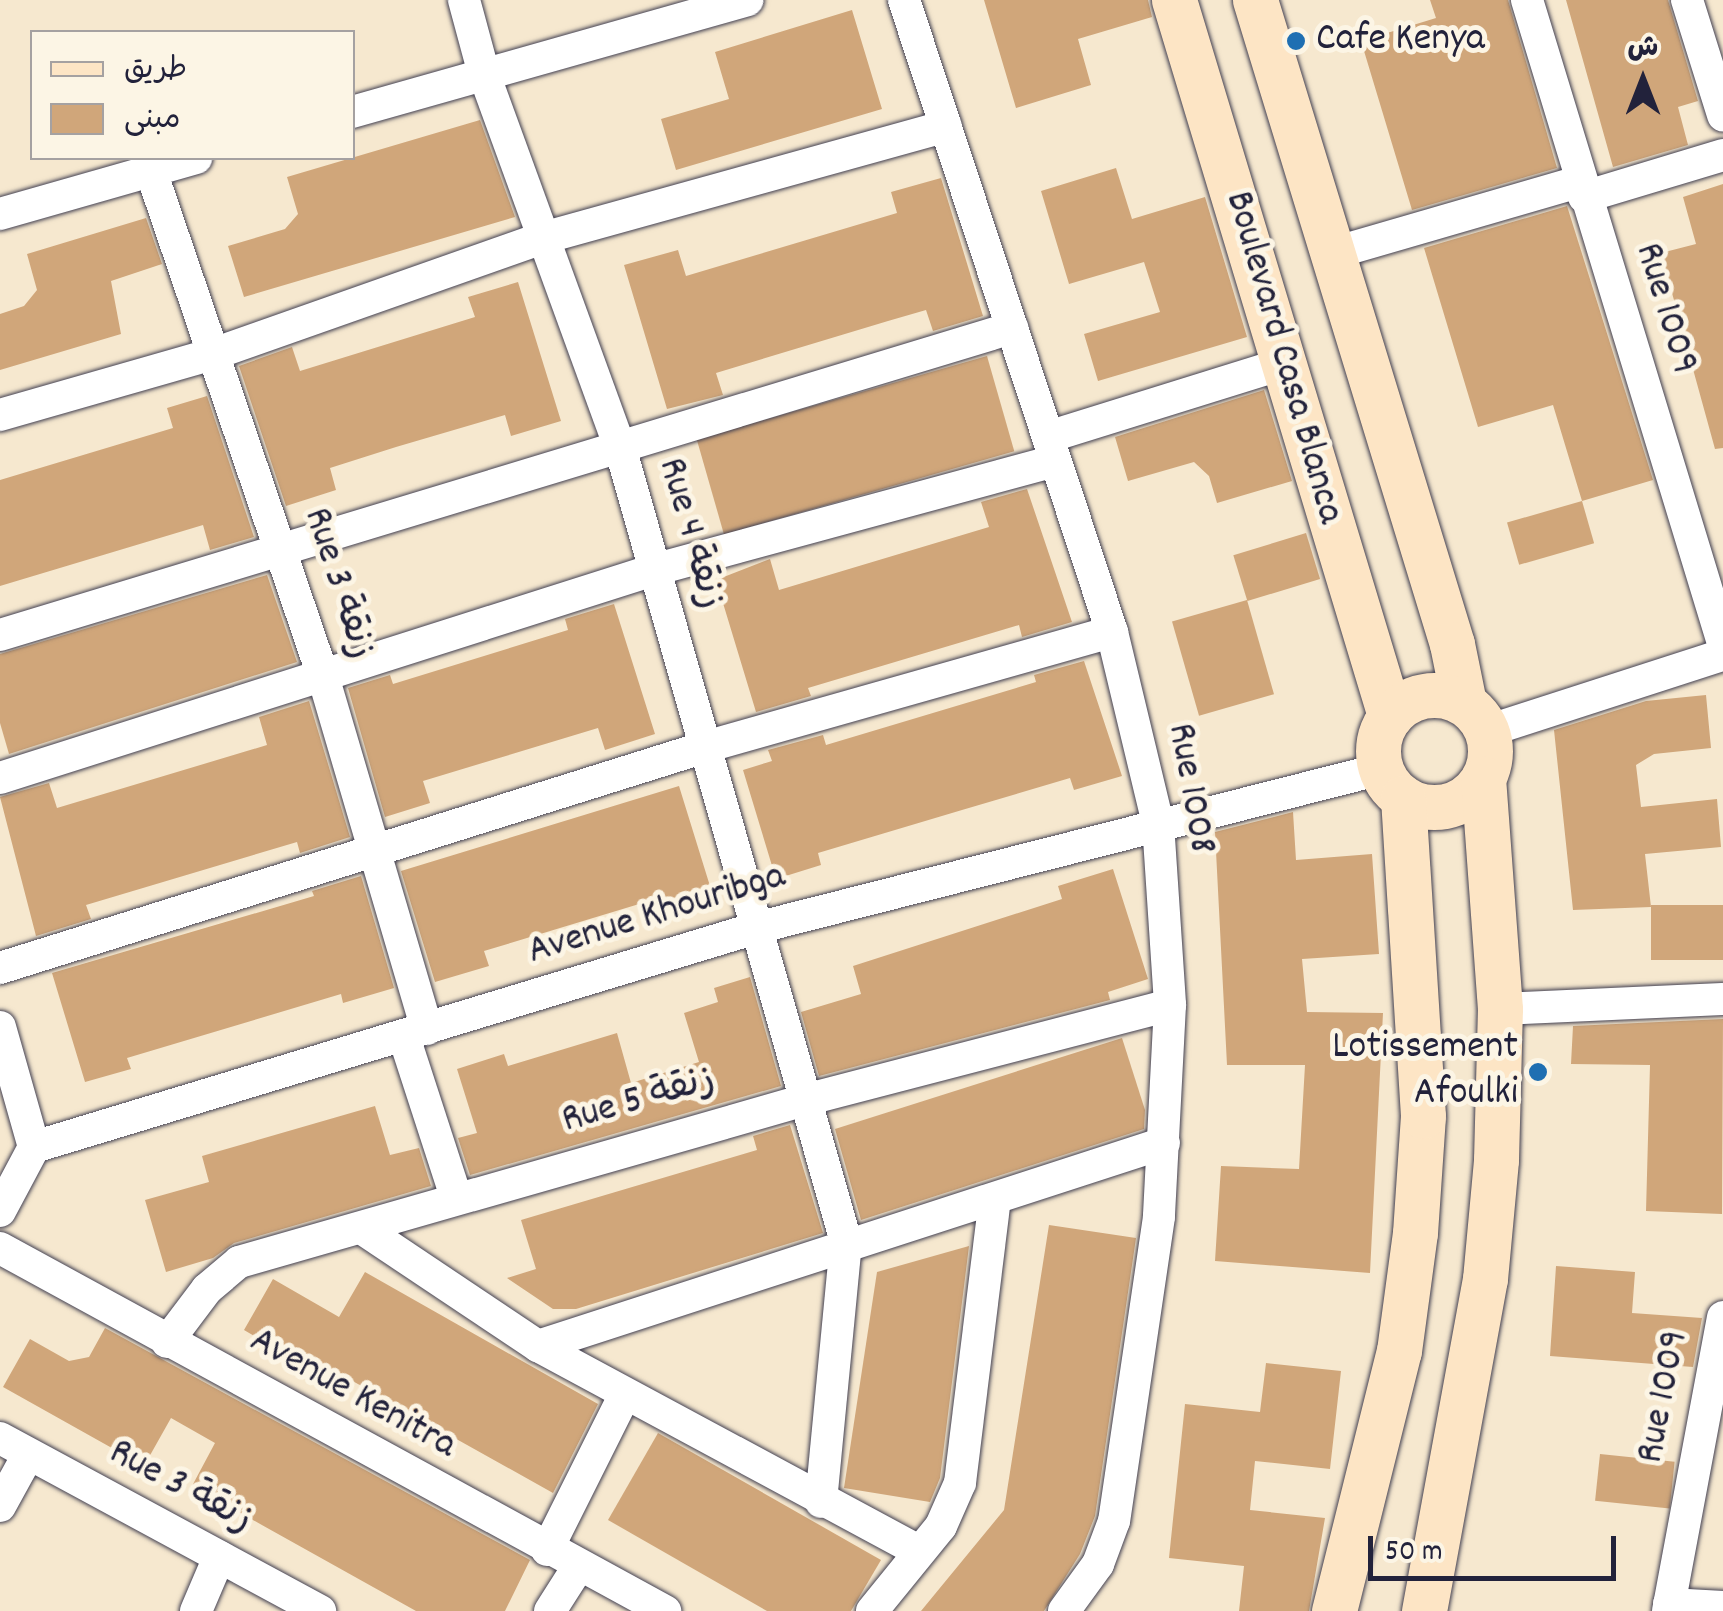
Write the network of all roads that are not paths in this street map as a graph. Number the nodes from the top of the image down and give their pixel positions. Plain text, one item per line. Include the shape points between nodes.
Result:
1 (464, 0) edge
2 (747, 0) edge
3 (904, 0) edge
4 (1174, 0) edge
5 (1255, 0) edge
6 (1526, 0) edge
7 (1687, 0) edge
8 (484, 74) junction
9 (355, 111) edge
10 (1723, 115) edge
11 (946, 126) junction
12 (1723, 156) edge
13 (188, 160) edge
14 (151, 170) junction
15 (1582, 190) junction
16 (0, 214) edge
17 (544, 238) junction
18 (1334, 253) junction
19 (1012, 328) junction
20 (216, 352) junction
21 (1285, 363) junction
22 (0, 415) edge
23 (620, 448) junction
24 (1051, 449) junction
25 (282, 552) junction
26 (656, 568) junction
27 (1112, 632) junction
28 (0, 635) edge
29 (1723, 643) edge
30 (1723, 655) edge
31 (323, 676) junction
32 (1390, 716) junction
33 (1475, 717) junction
34 (704, 747) junction
35 (0, 778) edge
36 (1483, 779) junction
37 (1392, 784) junction
38 (1158, 823) junction
39 (376, 851) junction
40 (756, 928) junction
41 (0, 968) edge
42 (1723, 998) edge
43 (1170, 1005) junction
44 (1500, 1010) junction
45 (0, 1028) edge
46 (416, 1034) junction
47 (805, 1100) junction
48 (1164, 1143) junction
49 (34, 1147) junction
50 (456, 1198) junction
51 (995, 1199) junction
52 (0, 1212) edge
53 (363, 1229) junction
54 (846, 1242) junction
55 (0, 1248) edge
56 (1723, 1318) edge
57 (167, 1342) junction
58 (538, 1346) junction
59 (625, 1394) junction
60 (0, 1438) edge
61 (28, 1455) junction
62 (822, 1502) junction
63 (0, 1506) edge
64 (547, 1550) junction
65 (918, 1551) junction
66 (219, 1556) junction
67 (578, 1567) junction
68 (1669, 1607) edge
69 (1723, 1607) edge
70 (196, 1611) edge
71 (320, 1611) edge
72 (550, 1611) edge
73 (665, 1611) edge
74 (872, 1611) edge
75 (1064, 1611) edge
76 (1334, 1611) edge
77 (1424, 1611) edge

1 - 8 street, Rue 4 زنقة
2 - 8 street
3 - 11 street, Rue 1008
4 - 21 main road, Boulevard Casa Blanca
5 - 18 main road, Boulevard Casa Blanca
6 - 15 street, Rue 1009
7 - 10 street
8 - 9 street
8 - 17 street, Rue 4 زنقة
11 - 17 street
11 - 19 street, Rue 1008
12 - 15 street
13 - 14 street
14 - 16 street
14 - 20 street, Rue 3 زنقة
15 - 18 street
15 - 29 street, Rue 1009
17 - 20 street
17 - 23 street, Rue 4 زنقة
18 - 33 main road, Boulevard Casa Blanca
19 - 23 street
19 - 24 street, Rue 1008
20 - 22 street
20 - 25 street, Rue 3 زنقة
21 - 24 street
21 - 32 main road, Boulevard Casa Blanca
23 - 25 street
23 - 26 street, Rue 4 زنقة
24 - 26 street
24 - 27 street, Rue 1008
25 - 28 street
25 - 31 street, Rue 3 زنقة
26 - 31 street
26 - 34 street, Rue 4 زنقة
27 - 34 street
27 - 38 street, Rue 1008
30 - 33 street
31 - 35 street
31 - 39 street, Rue 3 زنقة
32 - 33 main road via 1424,696
32 - 37 main road via 1377,751
33 - 36 main road
34 - 39 street
34 - 40 street, Rue 4 زنقة
36 - 37 main road via 1455,803 1420,805
36 - 44 main road
37 - 38 street, Avenue Khouribga
37 - 76 main road via 1423,1116 1415,1232 1399,1351
38 - 40 street, Avenue Khouribga
38 - 43 street, Rue 1008
39 - 41 street
39 - 46 street, Rue 3 زنقة
40 - 46 street, Avenue Khouribga
40 - 47 street, Rue 4 زنقة
42 - 44 street
43 - 47 street, Rue 5 زنقة
43 - 48 street, Rue 1008
44 - 77 main road via 1485,1279
45 - 49 street
46 - 49 street, Avenue Khouribga
46 - 50 street, Rue 3 زنقة
47 - 50 street, Rue 5 زنقة
47 - 54 street, Rue 4 زنقة
48 - 51 street
48 - 75 street, Rue 1008 via 1114,1521 1098,1564
49 - 52 street
50 - 53 street, Rue 5 زنقة
51 - 54 street
51 - 65 street via 960,1482 941,1526
53 - 57 street, Rue 5 زنقة via 239,1262 206,1289
53 - 58 street
54 - 58 street
54 - 62 street
55 - 57 street, Avenue Kenitra
56 - 68 street, Rue 1009
57 - 64 street, Avenue Kenitra
58 - 59 street
59 - 62 street
59 - 64 street
60 - 61 street, Rue 3 زنقة
61 - 63 street
61 - 66 street, Rue 3 زنقة
62 - 65 street
64 - 67 street, Avenue Kenitra
65 - 74 street
66 - 70 street
66 - 71 street, Rue 3 زنقة
67 - 72 street
67 - 73 street, Avenue Kenitra
68 - 69 street

